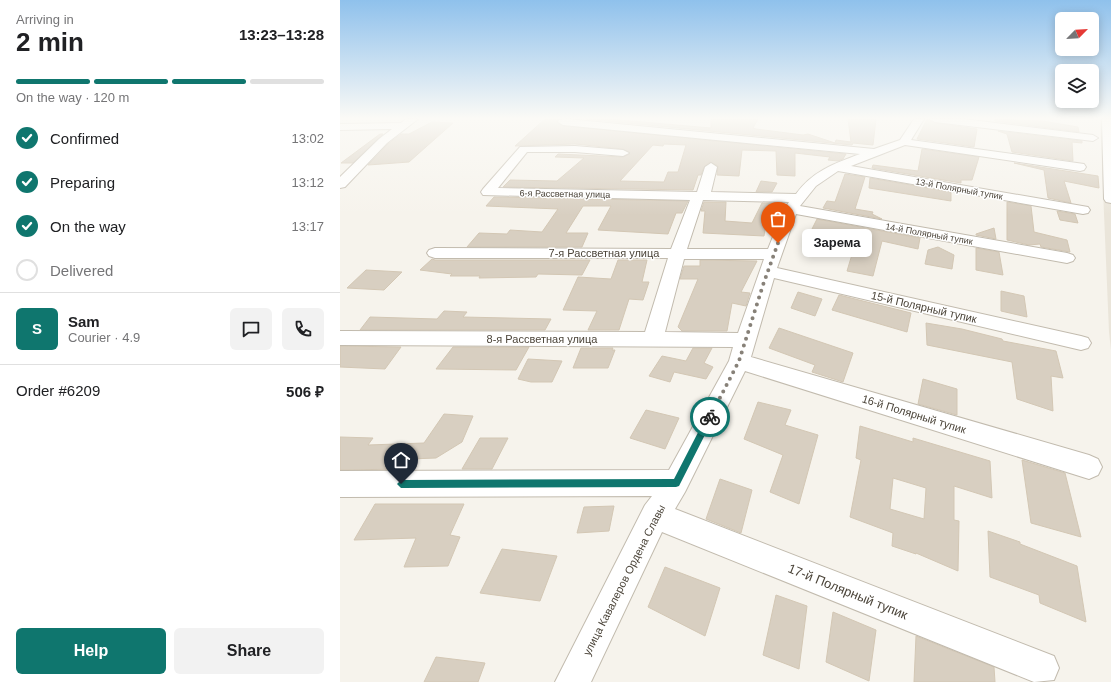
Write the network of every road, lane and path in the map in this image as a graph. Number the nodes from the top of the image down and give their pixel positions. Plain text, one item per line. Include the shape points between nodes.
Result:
1 (373, 151) edge
2 (522, 151) edge
3 (597, 151) edge
4 (864, 151) edge
5 (879, 151) edge
6 (966, 151) edge
7 (876, 152) junction
8 (623, 153) dead end
9 (1109, 154) edge
10 (711, 167) dead end
11 (836, 167) junction
12 (1080, 167) dead end
13 (340, 184) edge
14 (1110, 193) edge
15 (700, 196) junction
16 (795, 204) junction
17 (1083, 210) dead end
18 (435, 252) dead end
19 (677, 254) junction
20 (1068, 258) dead end
21 (771, 263) junction
22 (340, 338) edge
23 (652, 340) junction
24 (1081, 343) dead end
25 (742, 350) junction
26 (1089, 467) dead end
27 (676, 483) junction
28 (340, 484) edge
29 (655, 514) junction
30 (1042, 668) dead end
31 (573, 682) edge

1 - 13 street
2 - 15 street, 6-я Рассветная улица via 488,192
3 - 8 street, 6-я Рассветная улица
4 - 7 street
5 - 7 street, улица Кавалеров Ордена Славы
6 - 12 street
7 - 11 street, улица Кавалеров Ордена Славы
9 - 14 street
10 - 15 street
11 - 16 street, улица Кавалеров Ордена Славы via 811,183
11 - 17 street, 13-й Полярный тупик
15 - 16 street, 6-я Рассветная улица
15 - 19 street
16 - 20 street, 14-й Полярный тупик
16 - 21 street, улица Кавалеров Ордена Славы
18 - 19 street, 7-я Рассветная улица
19 - 21 street, 7-я Рассветная улица
19 - 23 street
21 - 24 street, 15-й Полярный тупик
21 - 25 street, улица Кавалеров Ордена Славы
22 - 23 street, 8-я Рассветная улица
23 - 25 street, 8-я Рассветная улица
25 - 26 street, 16-й Полярный тупик
25 - 27 street, улица Кавалеров Ордена Славы
27 - 28 street
27 - 29 street, улица Кавалеров Ордена Славы
29 - 30 street, 17-й Полярный тупик
29 - 31 street, улица Кавалеров Ордена Славы

